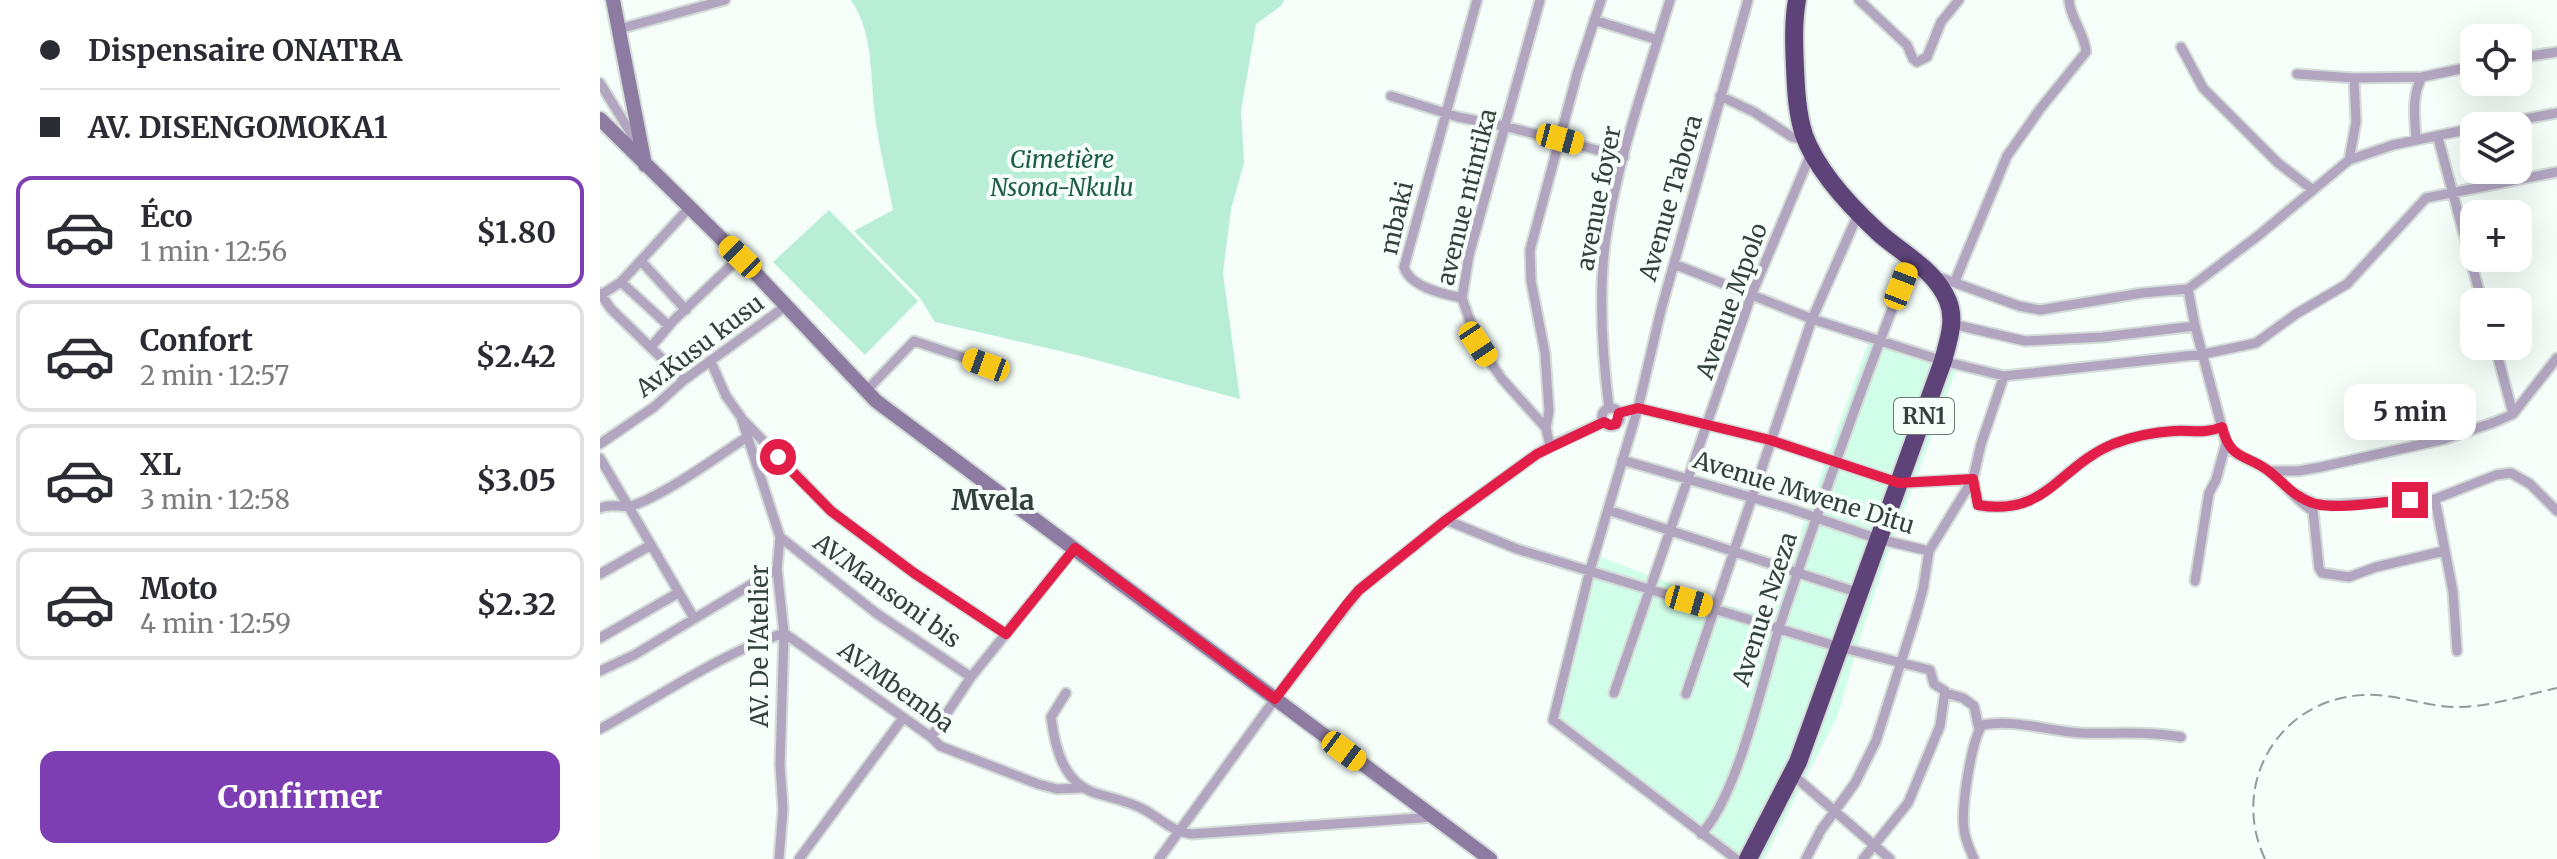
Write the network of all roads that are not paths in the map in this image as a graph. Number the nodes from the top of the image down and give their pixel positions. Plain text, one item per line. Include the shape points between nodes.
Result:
1 (613, 0) edge
2 (725, 0) edge
3 (1477, 0) edge
4 (1540, 0) edge
5 (1601, 0) edge
6 (1670, 0) edge
7 (1748, 0) edge
8 (1797, 0) edge
9 (1859, 0) edge
10 (1959, 0) edge
11 (2069, 0) edge
12 (1594, 20) junction
13 (619, 29) junction
14 (1658, 40) junction
15 (2181, 47) dead end
16 (2557, 52) edge
17 (2532, 56) edge
18 (2460, 69) edge
19 (2297, 74) dead end
20 (2422, 77) junction
21 (2354, 78) junction
22 (600, 83) edge
23 (1391, 96) dead end
24 (1720, 96) junction
25 (1447, 112) junction
26 (2557, 113) edge
27 (2532, 118) edge
28 (600, 119) edge
29 (1504, 126) junction
30 (2460, 132) edge
31 (2438, 138) junction
32 (1560, 139) junction
33 (2416, 140) junction
34 (1808, 144) junction
35 (1624, 157) junction
36 (644, 158) junction
37 (2349, 160) junction
38 (2557, 172) edge
39 (2313, 190) junction
40 (2451, 192) junction
41 (689, 208) junction
42 (1859, 212) junction
43 (740, 257) junction
44 (1912, 258) junction
45 (641, 261) junction
46 (1674, 264) junction
47 (1929, 273) junction
48 (1955, 281) junction
49 (621, 282) junction
50 (2478, 288) edge
51 (2188, 289) junction
52 (600, 294) edge
53 (1751, 296) junction
54 (1462, 298) junction
55 (786, 306) junction
56 (686, 310) junction
57 (1812, 319) junction
58 (1952, 324) junction
59 (669, 326) junction
60 (2195, 326) junction
61 (1879, 341) junction
62 (651, 347) junction
63 (2204, 354) junction
64 (2557, 358) edge
65 (2499, 360) edge
66 (1943, 361) junction
67 (711, 362) junction
68 (986, 365) dead end
69 (2004, 376) junction
70 (684, 380) junction
71 (866, 391) junction
72 (1609, 408) junction
73 (1638, 408) junction
74 (1619, 413) junction
75 (2513, 414) junction
76 (741, 417) junction
77 (1604, 422) junction
78 (1708, 423) junction
79 (2222, 427) junction
80 (1546, 428) junction
81 (747, 437) junction
82 (1770, 440) junction
83 (2226, 443) junction
84 (600, 444) edge
85 (1550, 446) junction
86 (600, 458) edge
87 (1622, 460) junction
88 (1836, 462) junction
89 (2269, 471) junction
90 (1689, 479) junction
91 (1973, 479) junction
92 (1899, 483) junction
93 (2289, 490) junction
94 (1750, 497) junction
95 (2435, 499) junction
96 (629, 507) junction
97 (600, 508) edge
98 (1608, 510) junction
99 (2557, 511) edge
100 (1816, 518) junction
101 (1446, 520) junction
102 (1672, 530) junction
103 (780, 537) junction
104 (1878, 539) junction
105 (651, 545) junction
106 (1075, 548) junction
107 (1733, 550) junction
108 (1929, 551) junction
109 (2444, 551) junction
110 (777, 569) junction
111 (1590, 570) junction
112 (1798, 572) junction
113 (600, 574) edge
114 (2195, 581) dead end
115 (1651, 589) junction
116 (678, 593) junction
117 (1860, 593) junction
118 (1713, 608) junction
119 (694, 618) junction
120 (1779, 628) junction
121 (784, 633) junction
122 (1006, 634) junction
123 (600, 638) edge
124 (1839, 647) junction
125 (2457, 651) dead end
126 (1901, 664) junction
127 (600, 671) edge
128 (971, 677) junction
129 (1066, 693) dead end
130 (1614, 693) dead end
131 (1686, 694) dead end
132 (1946, 695) junction
133 (1275, 699) junction
134 (903, 718) junction
135 (600, 729) edge
136 (1979, 729) junction
137 (931, 737) junction
138 (2181, 737) dead end
139 (1793, 775) junction
140 (1082, 788) junction
141 (1837, 811) junction
142 (1434, 817) junction
143 (1701, 834) junction
144 (1176, 836) junction
145 (1875, 844) junction
146 (771, 859) edge
147 (779, 859) edge
148 (799, 859) edge
149 (1159, 859) edge
150 (1170, 859) edge
151 (1490, 859) edge
152 (1736, 859) edge
153 (1748, 859) edge
154 (1806, 859) edge
155 (1863, 859) edge
156 (1890, 859) edge
157 (1974, 859) edge

1 - 13 street
2 - 13 street
3 - 25 street
4 - 29 street, avenue ntintika
5 - 12 street
6 - 14 street, avenue foyer
7 - 24 street, Avenue Tabora
8 - 34 highway via 1798,106
9 - 10 street via 1907,45 1917,62 1927,57 1941,22
11 - 48 street via 2086,52 2007,156
12 - 14 street
12 - 32 street
13 - 36 street
14 - 35 street, avenue foyer
15 - 39 street via 2203,88
16 - 17 street
18 - 20 street
19 - 21 street
20 - 21 street
20 - 33 street via 2415,107
21 - 37 street via 2356,122
22 - 36 street
23 - 25 street
24 - 34 street
24 - 46 street, Avenue Tabora
25 - 29 street
25 - 54 street, mbaki via 1404,267 1417,283
26 - 27 street
28 - 36 street
29 - 32 street
29 - 54 street, avenue ntintika
30 - 31 street
31 - 33 street
31 - 40 street
32 - 35 street
32 - 80 street via 1535,222 1529,266 1545,353
33 - 37 street
34 - 42 highway
34 - 53 street, Avenue Mpolo
35 - 72 street, avenue foyer via 1606,236 1602,286
36 - 41 street
37 - 39 street
38 - 40 street
39 - 51 street
40 - 50 street
40 - 63 street via 2426,198 2347,284 2262,341
41 - 43 street
41 - 45 street
42 - 44 highway
42 - 57 street
43 - 55 street
43 - 56 street
44 - 47 highway
44 - 61 street, Avenue Nzeza
45 - 49 street
45 - 56 street
46 - 53 street
46 - 73 street, Avenue Tabora
47 - 48 street
47 - 58 highway via 1948,300
48 - 51 street via 2040,310
49 - 52 street
49 - 59 street
51 - 60 street
52 - 62 street
53 - 57 street
53 - 78 street, Avenue Mpolo
54 - 80 street, avenue ntintika via 1478,344
55 - 67 street, Av.Kusu kusu
55 - 71 street
56 - 59 street
57 - 61 street
57 - 82 street
58 - 60 street via 2025,341
58 - 66 highway, RN1
59 - 62 street
60 - 63 street
61 - 66 street
61 - 88 street, Avenue Nzeza
62 - 70 street
63 - 69 street
63 - 79 street
64 - 75 street
65 - 75 street
66 - 69 street
66 - 92 highway, RN1
67 - 70 street, Av.Kusu kusu
67 - 76 street
68 - 71 street via 914,341
69 - 91 street
70 - 84 street, Av.Kusu kusu
71 - 106 street
72 - 74 street
72 - 77 street
73 - 74 street
73 - 78 street
73 - 87 street, Avenue Tabora
74 - 77 street via 1616,424
75 - 89 street via 2432,442 2321,467
76 - 81 street, AV. De l'Atelier
76 - 122 street via 831,511
77 - 85 street
78 - 82 street
78 - 90 street, Avenue Mpolo
79 - 83 street
79 - 91 street via 2116,443 2014,507 1978,505
80 - 85 street
81 - 96 street
81 - 103 street, AV. De l'Atelier
82 - 88 street
82 - 94 street
83 - 89 street via 2232,453
83 - 114 street via 2209,493
85 - 101 street
86 - 96 street
87 - 90 street, Avenue Mwene Ditu
87 - 98 street, Avenue Tabora
88 - 92 street
88 - 100 street, Avenue Nzeza
89 - 93 street
90 - 94 street, Avenue Mwene Ditu
90 - 102 street, Avenue Mpolo
91 - 92 street
91 - 108 street
92 - 104 highway, RN1
93 - 95 street via 2315,504
93 - 109 street via 2315,514 2322,573 2349,577
94 - 100 street, Avenue Mwene Ditu
94 - 107 street
95 - 99 street via 2511,473
95 - 109 street
96 - 97 street
96 - 105 street
98 - 102 street
98 - 111 street, Avenue Tabora
100 - 104 street, Avenue Mwene Ditu
100 - 112 street, Avenue Nzeza
101 - 111 street via 1517,549
101 - 133 street via 1359,590
102 - 107 street
102 - 115 street, Avenue Mpolo
103 - 110 street, AV. De l'Atelier
103 - 128 street, AV.Mansoni bis via 876,613
104 - 108 street, Avenue Mwene Ditu
104 - 117 highway, RN1
105 - 113 street
105 - 116 street
106 - 122 street
106 - 133 street
107 - 112 street
107 - 118 street
108 - 126 street, Avenue Mwene Ditu
109 - 125 street
110 - 119 street
110 - 121 street, AV. De l'Atelier
111 - 115 street
111 - 143 street, Avenue Tabora via 1553,717
112 - 117 street
112 - 120 street, Avenue Nzeza
115 - 118 street
115 - 130 street, Avenue Mpolo
116 - 119 street
116 - 123 street
117 - 124 highway, RN1
118 - 120 street
118 - 131 street
119 - 127 street
120 - 124 street
120 - 143 street, Avenue Nzeza via 1741,753 1716,813
121 - 134 street, AV.Mbemba
121 - 135 street via 696,672
121 - 147 street, AV. De l'Atelier
122 - 128 street
124 - 126 street
124 - 139 highway, RN1
126 - 132 street via 1930,670 1934,684
126 - 141 street, Avenue Mwene Ditu via 1876,741
128 - 137 street
129 - 140 street via 1051,717 1052,729 1063,766
132 - 136 street via 1974,706
132 - 145 street via 1940,726 1908,803
133 - 142 street
133 - 144 street
134 - 137 street, AV.Mbemba
134 - 148 street
136 - 138 street via 2016,724 2079,733
136 - 157 street via 1965,801 1964,830
137 - 140 street, AV.Mbemba via 940,746 1038,784
139 - 141 street
139 - 153 highway, RN1
140 - 144 street, AV.Mbemba via 1141,807
141 - 145 street
141 - 154 street, Avenue Mwene Ditu
142 - 144 street
142 - 151 street
143 - 152 street
144 - 149 street
144 - 150 street
145 - 155 street
145 - 156 street
146 - 147 street

